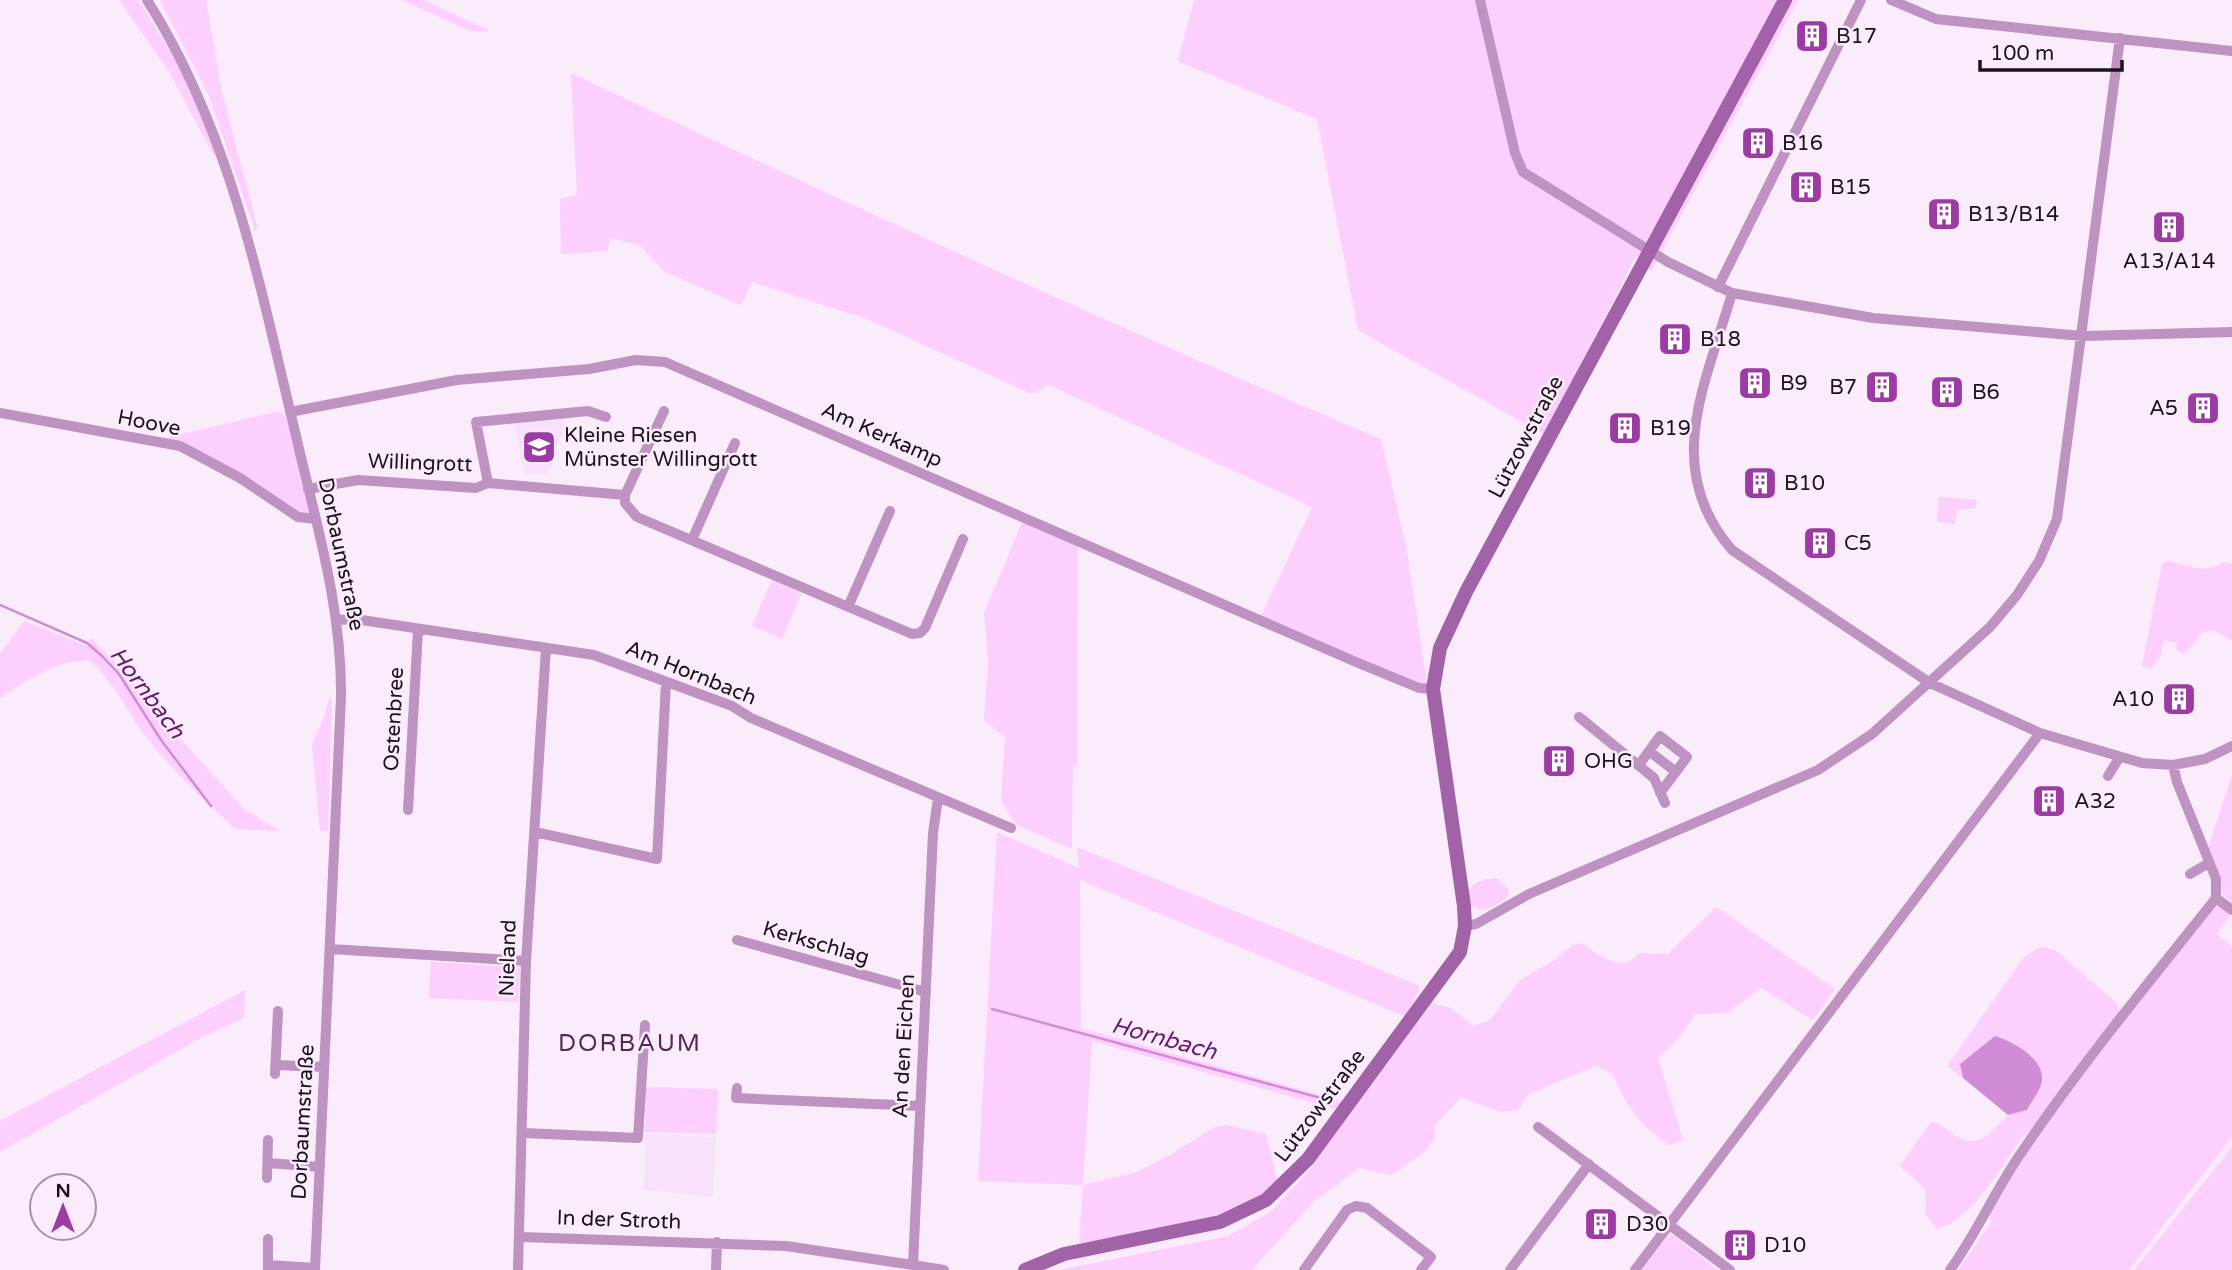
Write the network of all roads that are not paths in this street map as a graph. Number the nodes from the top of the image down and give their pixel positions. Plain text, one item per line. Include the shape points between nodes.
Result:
1 (147, 0) edge
2 (1480, 0) edge
3 (1785, 0) edge
4 (1861, 0) edge
5 (1891, 0) edge
6 (2120, 38) junction
7 (2232, 51) edge
8 (1651, 252) junction
9 (1718, 286) junction
10 (1732, 293) junction
11 (2232, 332) edge
12 (2083, 336) junction
13 (664, 411) dead end
14 (290, 412) junction
15 (0, 413) edge
16 (606, 417) dead end
17 (734, 443) dead end
18 (488, 482) junction
19 (308, 489) junction
20 (625, 495) junction
21 (890, 511) dead end
22 (316, 519) junction
23 (963, 539) dead end
24 (692, 540) junction
25 (848, 607) junction
26 (338, 620) junction
27 (418, 630) junction
28 (546, 648) junction
29 (666, 682) junction
30 (1930, 683) junction
31 (1433, 689) junction
32 (1579, 717) dead end
33 (2040, 733) junction
34 (2232, 746) edge
35 (1649, 751) junction
36 (2119, 758) junction
37 (1639, 765) junction
38 (2173, 765) junction
39 (1676, 772) junction
40 (2108, 776) dead end
41 (938, 798) junction
42 (408, 810) dead end
43 (1011, 828) dead end
44 (535, 832) junction
45 (2209, 863) junction
46 (2190, 874) dead end
47 (2216, 898) junction
48 (2232, 910) edge
49 (1465, 926) junction
50 (737, 940) dead end
51 (330, 949) junction
52 (526, 961) junction
53 (926, 992) junction
54 (278, 1011) dead end
55 (645, 1025) dead end
56 (324, 1068) junction
57 (737, 1088) dead end
58 (920, 1107) junction
59 (1538, 1127) dead end
60 (523, 1133) junction
61 (268, 1140) dead end
62 (268, 1163) junction
63 (1589, 1164) junction
64 (320, 1167) junction
65 (267, 1178) dead end
66 (1670, 1224) junction
67 (520, 1237) junction
68 (268, 1239) dead end
69 (717, 1242) junction
70 (912, 1265) junction
71 (268, 1268) edge
72 (315, 1269) edge
73 (519, 1270) edge
74 (716, 1270) edge
75 (944, 1270) edge
76 (1025, 1270) edge
77 (1304, 1270) edge
78 (1422, 1270) edge
79 (1510, 1270) edge
80 (1635, 1270) edge
81 (1730, 1270) edge
82 (1950, 1270) edge

1 - 14 street, Dorbaumstraße via 186,66 223,158
2 - 8 street via 1523,172
3 - 8 street, Lützowstraße
4 - 9 street
5 - 6 street via 1936,19
6 - 7 street
6 - 12 street
8 - 9 street
8 - 31 street, Lützowstraße via 1446,632
9 - 10 street
10 - 12 street via 1873,318
10 - 30 street via 1696,416 1695,481 1703,509 1732,550
11 - 12 street
12 - 30 street via 2057,519 2039,561 1990,627
13 - 20 street
14 - 19 street, Dorbaumstraße
14 - 31 street, Am Kerkamp via 457,380 589,369 636,360 665,362 1356,662 1419,688
15 - 22 street, Hoove via 173,444 230,472 298,517
16 - 18 street, Willingrott via 587,411 476,422
17 - 24 street
18 - 19 street, Willingrott via 476,488 358,480
18 - 20 street, Willingrott
19 - 22 street, Dorbaumstraße
20 - 24 street via 625,503 637,517
21 - 25 street
22 - 26 street, Dorbaumstraße
23 - 25 street via 920,634
24 - 25 street
26 - 27 street, Am Hornbach
26 - 51 street, Dorbaumstraße via 341,684
27 - 28 street, Am Hornbach
27 - 42 street, Ostenbree
28 - 29 street, Am Hornbach via 594,655
28 - 44 street, Nieland
29 - 41 street, Am Hornbach via 732,706
29 - 44 street via 657,859
30 - 33 street
30 - 49 street via 1872,734 1818,771 1529,894
31 - 49 street, Lützowstraße
32 - 37 street
33 - 36 street
33 - 66 street
34 - 38 street via 2206,759
35 - 37 street
35 - 39 street
35 - 39 street via 1660,736 1687,757
36 - 38 street
36 - 40 street
37 - 39 street via 1654,778 1662,798
38 - 45 street
41 - 43 street, Am Hornbach
41 - 53 street, An den Eichen
44 - 52 street, Nieland
45 - 46 street
45 - 47 street via 2216,879
47 - 48 street
47 - 82 street via 2026,1147
49 - 76 street, Lützowstraße via 1460,952 1452,964 1308,1159 1280,1189 1220,1222 1064,1254
50 - 53 street, Kerkschlag
51 - 52 street
51 - 56 street, Dorbaumstraße
52 - 60 street, Nieland
53 - 58 street, An den Eichen
54 - 56 street via 275,1070
55 - 60 street via 638,1138
56 - 64 street, Dorbaumstraße
57 - 58 street via 736,1098
58 - 70 street, An den Eichen
59 - 63 street
60 - 67 street, Nieland
61 - 62 street
62 - 64 street
62 - 65 street
63 - 66 street
63 - 79 street
64 - 72 street, Dorbaumstraße
66 - 80 street
66 - 81 street
67 - 69 street, In der Stroth
67 - 73 street, Nieland
68 - 71 street
69 - 70 street, In der Stroth via 803,1248
69 - 74 street
70 - 75 street
71 - 72 street
77 - 78 street via 1347,1210 1356,1206 1367,1208 1431,1257

